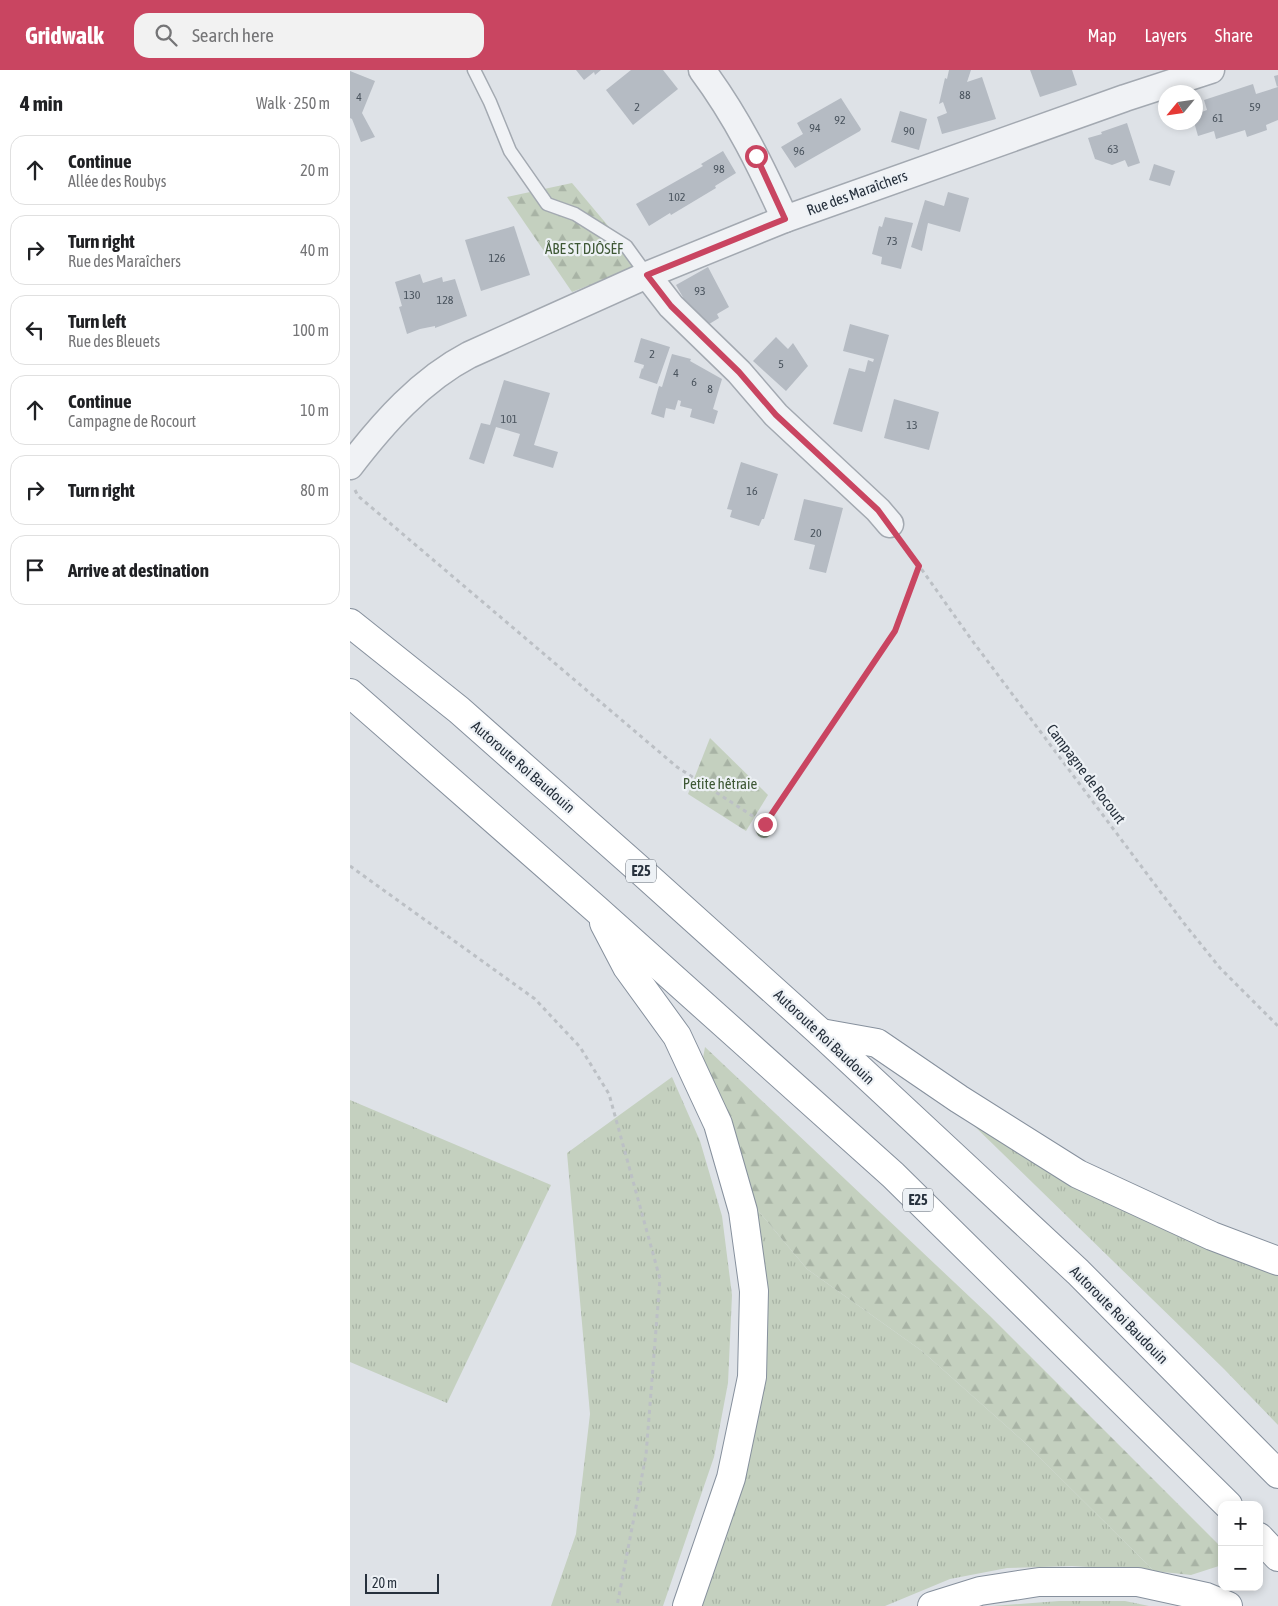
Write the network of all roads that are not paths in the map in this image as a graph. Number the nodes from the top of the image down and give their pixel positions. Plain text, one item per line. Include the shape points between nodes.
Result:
1 (474, 70) edge
2 (702, 70) edge
3 (1211, 70) edge
4 (785, 219) junction
5 (647, 275) junction
6 (354, 460) edge
7 (890, 524) road end
8 (350, 623) edge
9 (350, 693) edge
10 (596, 909) junction
11 (821, 1033) junction
12 (1278, 1261) edge
13 (1278, 1474) edge
14 (1224, 1501) edge
15 (1263, 1541) edge
16 (1278, 1557) edge
17 (687, 1606) edge
18 (932, 1606) edge
19 (1228, 1606) edge

1 - 5 lane via 510,151 547,204 576,214 626,246
2 - 4 street via 756,156
3 - 4 street, Rue des Maraîchers
4 - 5 street, Rue des Maraîchers
5 - 6 street, Rue des Maraîchers via 449,365 379,428
5 - 7 street via 671,306 739,372 776,415
8 - 11 highway, Autoroute Roi Baudouin / E25 via 459,710
9 - 10 highway, E25
10 - 14 highway, E25 via 893,1175
10 - 17 highway via 627,967 678,1036 718,1124 744,1212 754,1291 752,1377 732,1478
11 - 12 highway via 877,1043 1078,1174 1212,1236
11 - 13 highway, Autoroute Roi Baudouin / E25 via 1078,1272
15 - 16 highway
18 - 19 highway via 980,1591 1039,1582 1138,1582 1206,1597

